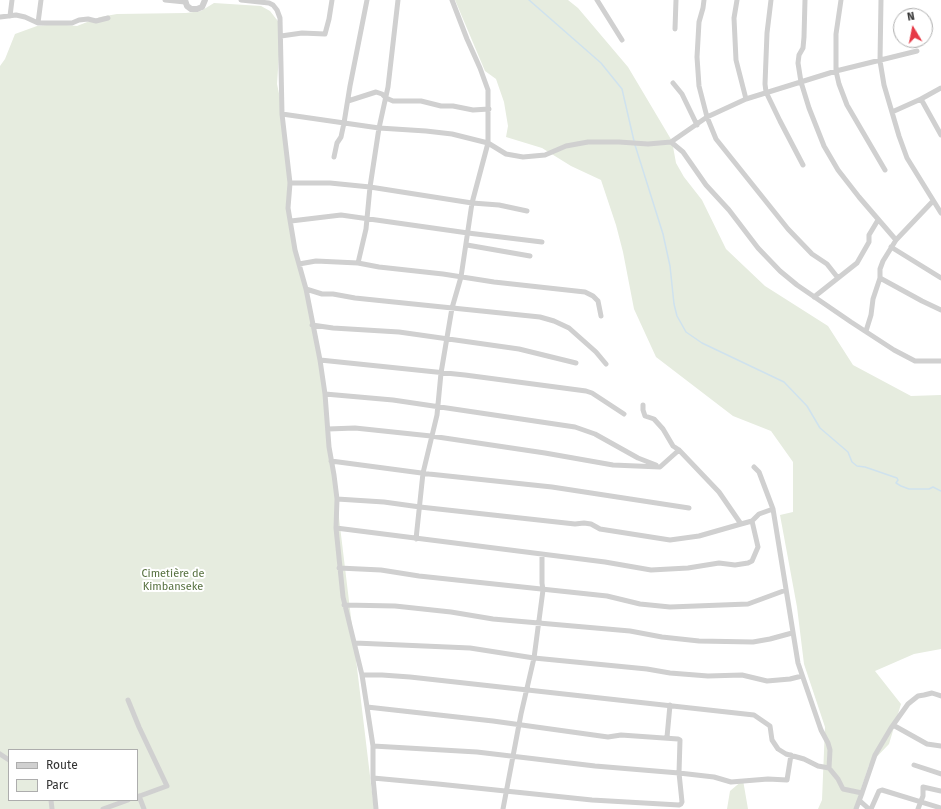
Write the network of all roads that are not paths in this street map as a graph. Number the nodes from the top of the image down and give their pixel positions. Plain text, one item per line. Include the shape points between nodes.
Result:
1 (12, 0) edge
2 (41, 0) edge
3 (165, 0) edge
4 (205, 0) edge
5 (241, 0) edge
6 (332, 0) edge
7 (367, 0) edge
8 (398, 0) edge
9 (452, 0) edge
10 (597, 0) edge
11 (676, 0) edge
12 (704, 0) edge
13 (737, 0) edge
14 (772, 0) edge
15 (805, 0) edge
16 (840, 0) edge
17 (881, 0) edge
18 (185, 1) edge
19 (269, 1) edge
20 (10, 16) junction
21 (0, 17) edge
22 (108, 18) dead end
23 (38, 23) junction
24 (675, 29) dead end
25 (281, 36) junction
26 (622, 40) dead end
27 (917, 51) dead end
28 (880, 60) junction
29 (836, 71) junction
30 (801, 82) junction
31 (673, 83) dead end
32 (941, 88) edge
33 (766, 92) junction
34 (386, 98) junction
35 (746, 99) junction
36 (921, 99) junction
37 (348, 101) junction
38 (489, 109) junction
39 (892, 112) junction
40 (282, 114) junction
41 (707, 117) junction
42 (344, 123) junction
43 (697, 125) junction
44 (379, 128) junction
45 (941, 135) edge
46 (671, 142) junction
47 (488, 143) junction
48 (334, 157) dead end
49 (803, 165) dead end
50 (885, 170) dead end
51 (290, 183) junction
52 (370, 187) junction
53 (933, 201) junction
54 (472, 203) junction
55 (526, 211) dead end
56 (941, 213) edge
57 (367, 218) junction
58 (878, 220) junction
59 (291, 221) junction
60 (468, 233) junction
61 (896, 240) junction
62 (542, 242) dead end
63 (467, 245) junction
64 (891, 247) junction
65 (530, 256) dead end
66 (358, 263) junction
67 (299, 264) junction
68 (461, 278) junction
69 (838, 278) junction
70 (880, 278) junction
71 (941, 278) edge
72 (306, 288) junction
73 (814, 297) junction
74 (452, 308) junction
75 (941, 310) edge
76 (601, 316) dead end
77 (312, 325) junction
78 (866, 331) junction
79 (447, 338) junction
80 (320, 360) junction
81 (941, 361) edge
82 (576, 363) dead end
83 (606, 364) dead end
84 (441, 372) junction
85 (325, 394) junction
86 (643, 406) dead end
87 (438, 407) junction
88 (624, 414) dead end
89 (328, 429) junction
90 (431, 436) junction
91 (679, 450) junction
92 (331, 461) junction
93 (660, 467) junction
94 (754, 467) dead end
95 (423, 473) junction
96 (337, 499) junction
97 (420, 507) junction
98 (689, 508) dead end
99 (773, 509) junction
100 (752, 521) junction
101 (741, 524) junction
102 (336, 528) junction
103 (416, 538) junction
104 (542, 554) junction
105 (339, 568) junction
106 (543, 590) junction
107 (786, 590) junction
108 (344, 605) junction
109 (539, 623) junction
110 (792, 633) junction
111 (354, 643) junction
112 (534, 658) junction
113 (362, 675) junction
114 (802, 676) junction
115 (528, 690) junction
116 (941, 696) edge
117 (128, 700) dead end
118 (670, 705) junction
119 (367, 707) junction
120 (518, 725) junction
121 (893, 725) junction
122 (668, 737) junction
123 (373, 746) junction
124 (941, 746) edge
125 (513, 756) junction
126 (791, 756) junction
127 (914, 765) dead end
128 (829, 768) junction
129 (679, 773) junction
130 (941, 774) edge
131 (373, 778) junction
132 (941, 791) edge
133 (507, 792) junction
134 (862, 793) junction
135 (138, 796) edge
136 (125, 801) edge
137 (860, 801) junction
138 (920, 802) junction
139 (941, 808) edge
140 (103, 809) edge
141 (144, 809) edge
142 (376, 809) edge
143 (503, 809) edge
144 (856, 809) edge
145 (870, 809) edge
146 (918, 809) edge

1 - 20 street
2 - 23 street
3 - 18 street
4 - 18 street via 202,7 197,9 191,9
5 - 19 street
6 - 25 street via 325,34 302,33
7 - 37 street
8 - 34 street
9 - 38 street via 488,90
10 - 26 street
11 - 24 street
12 - 41 street via 699,22 697,58 699,86
13 - 35 street via 734,18 736,60
14 - 33 street via 765,59
15 - 30 street via 803,48 798,63
16 - 29 street via 836,34
17 - 28 street
19 - 25 street via 280,18
20 - 21 street
20 - 23 street via 25,17
22 - 23 street via 96,21 79,20 72,23
25 - 40 street
27 - 28 street
28 - 29 street
28 - 39 street
29 - 30 street
29 - 50 street via 847,105
30 - 33 street
30 - 58 street via 824,146 838,170
31 - 43 street via 682,94
32 - 36 street
33 - 35 street
33 - 49 street
34 - 37 street via 376,92
34 - 38 street via 393,101 421,101 473,110
34 - 44 street
35 - 41 street
36 - 39 street
36 - 45 street
37 - 42 street
38 - 47 street
39 - 53 street via 907,158
40 - 42 street
40 - 51 street
41 - 43 street
41 - 69 street via 716,139 771,209 796,238 827,264
42 - 44 street
42 - 48 street
43 - 46 street
44 - 47 street via 426,130
44 - 52 street
46 - 47 street via 588,142 566,146 546,154 523,157 506,154
46 - 73 street via 683,152 706,185 730,210 758,248 780,271
47 - 54 street
51 - 52 street
51 - 59 street via 288,208
52 - 54 street
52 - 57 street
53 - 56 street
53 - 61 street
54 - 55 street via 499,204
54 - 60 street
57 - 59 street via 341,215
57 - 60 street
57 - 66 street
58 - 61 street
58 - 69 street via 868,235 869,242 857,263
59 - 67 street
60 - 62 street
60 - 63 street
61 - 64 street
63 - 65 street
63 - 68 street
64 - 70 street via 880,269
64 - 71 street
66 - 67 street via 316,261
66 - 68 street
67 - 72 street
68 - 74 street
68 - 76 street via 585,292 598,301
69 - 73 street
70 - 75 street
70 - 78 street
72 - 74 street via 322,294
72 - 77 street
73 - 78 street
74 - 79 street
74 - 83 street via 540,317 554,321 569,328
77 - 79 street
77 - 80 street
78 - 81 street via 915,361
79 - 82 street via 525,350
79 - 84 street
80 - 84 street
80 - 85 street
84 - 87 street
84 - 88 street via 586,391
85 - 87 street via 371,397
85 - 89 street
86 - 91 street via 645,416 654,419 673,446
87 - 90 street
87 - 93 street via 575,427 595,434
89 - 90 street via 355,428
89 - 92 street
90 - 93 street via 614,465
90 - 95 street
91 - 93 street
91 - 101 street via 719,492
92 - 95 street
92 - 96 street
94 - 99 street via 759,472
95 - 97 street
95 - 98 street via 552,487
96 - 97 street
96 - 102 street
97 - 101 street via 584,523 600,529 670,540 699,536
97 - 103 street
99 - 100 street via 759,514
99 - 107 street
100 - 101 street
100 - 104 street via 758,547 752,561 748,563 719,563 651,570
102 - 103 street
102 - 105 street
103 - 104 street
104 - 106 street
105 - 106 street via 381,570
105 - 108 street
106 - 107 street via 607,596 640,604 670,607 748,604
106 - 109 street
107 - 110 street
108 - 109 street via 395,606
108 - 111 street
109 - 110 street via 699,640 754,642
109 - 112 street
110 - 114 street
111 - 112 street via 470,648
111 - 113 street
112 - 114 street via 670,673 742,676 767,681
112 - 115 street
113 - 115 street via 410,677
113 - 119 street
114 - 128 street via 828,743
115 - 118 street
115 - 120 street
116 - 121 street via 932,693 918,696 908,704
117 - 135 street via 167,786
118 - 122 street
118 - 126 street via 754,715 770,726 772,740 778,749
119 - 120 street
119 - 123 street
120 - 122 street via 608,737
120 - 125 street
121 - 124 street via 927,744
121 - 134 street via 875,755
122 - 129 street via 680,740
123 - 125 street
123 - 131 street
125 - 129 street
125 - 133 street
126 - 128 street
126 - 129 street via 787,780 731,782 714,777
127 - 130 street
128 - 134 street via 843,789
129 - 133 street via 682,802 679,805
131 - 133 street
131 - 142 street
132 - 138 street via 923,786
133 - 143 street
134 - 137 street
135 - 141 street
136 - 140 street
137 - 144 street
137 - 145 street
138 - 139 street
138 - 145 street via 880,790
138 - 146 street

